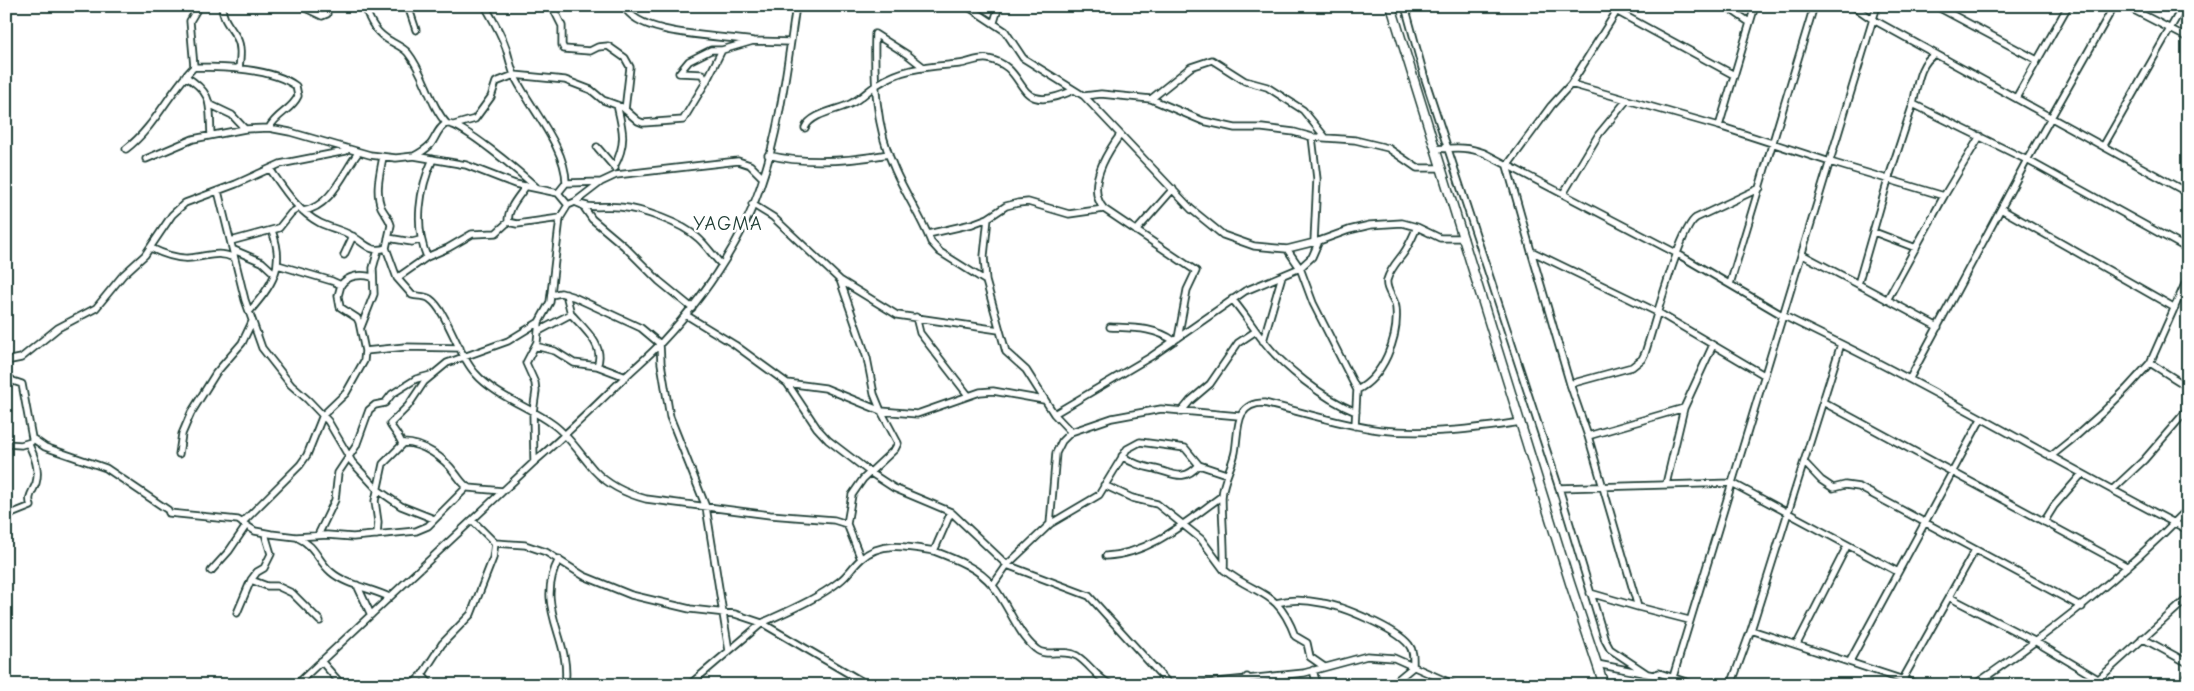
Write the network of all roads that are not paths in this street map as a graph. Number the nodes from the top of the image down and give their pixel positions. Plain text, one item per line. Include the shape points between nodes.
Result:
1 (199, 6) edge
2 (222, 6) edge
3 (302, 6) edge
4 (326, 6) edge
5 (365, 6) edge
6 (374, 6) edge
7 (408, 6) edge
8 (485, 6) edge
9 (552, 6) edge
10 (617, 6) edge
11 (624, 6) edge
12 (796, 6) edge
13 (967, 6) edge
14 (999, 6) edge
15 (1391, 6) edge
16 (1411, 6) edge
17 (1607, 6) edge
18 (1726, 6) edge
19 (1755, 6) edge
20 (1814, 6) edge
21 (1853, 6) edge
22 (1877, 6) edge
23 (1936, 6) edge
24 (2068, 6) edge
25 (2114, 6) edge
26 (2126, 6) edge
27 (2183, 6) edge
28 (1406, 9) edge
29 (1618, 9) edge
30 (1872, 19) junction
31 (994, 22) junction
32 (1749, 22) junction
33 (416, 30) dead end
34 (2169, 30) junction
35 (2188, 38) edge
36 (753, 40) junction
37 (790, 42) junction
38 (722, 50) junction
39 (1936, 54) junction
40 (2037, 60) junction
41 (922, 66) junction
42 (194, 67) junction
43 (240, 69) junction
44 (514, 75) junction
45 (1734, 75) junction
46 (185, 76) junction
47 (706, 82) junction
48 (877, 84) junction
49 (1571, 84) junction
50 (1074, 90) junction
51 (1084, 96) junction
52 (2016, 98) junction
53 (1150, 99) junction
54 (1627, 100) junction
55 (617, 104) junction
56 (1913, 104) junction
57 (211, 105) junction
58 (625, 110) junction
59 (2052, 117) junction
60 (446, 124) junction
61 (454, 125) junction
62 (1719, 126) junction
63 (269, 128) junction
64 (805, 128) dead end
65 (246, 129) junction
66 (211, 135) junction
67 (1120, 135) junction
68 (1980, 136) junction
69 (1312, 137) junction
70 (1324, 137) junction
71 (1772, 143) junction
72 (2104, 145) junction
73 (597, 147) dead end
74 (126, 149) dead end
75 (1447, 149) junction
76 (348, 150) junction
77 (1436, 150) junction
78 (358, 153) junction
79 (889, 154) junction
80 (768, 155) junction
81 (414, 156) junction
82 (383, 157) junction
83 (432, 159) junction
84 (146, 160) dead end
85 (2027, 160) junction
86 (1830, 162) junction
87 (1507, 166) junction
88 (614, 167) junction
89 (1441, 168) junction
90 (270, 169) junction
91 (616, 175) junction
92 (762, 177) junction
93 (1888, 180) junction
94 (601, 182) junction
95 (566, 183) junction
96 (526, 186) junction
97 (536, 188) junction
98 (1760, 188) junction
99 (1172, 189) junction
100 (218, 191) junction
101 (2188, 192) edge
102 (558, 193) junction
103 (1563, 194) junction
104 (1944, 196) junction
105 (575, 202) junction
106 (752, 204) junction
107 (568, 205) junction
108 (583, 206) junction
109 (1104, 209) junction
110 (2001, 209) junction
111 (301, 210) junction
112 (560, 218) junction
113 (988, 218) junction
114 (508, 222) junction
115 (1417, 226) junction
116 (272, 231) junction
117 (1136, 231) junction
118 (1874, 232) junction
119 (928, 234) junction
120 (353, 236) junction
121 (388, 238) junction
122 (1464, 238) junction
123 (420, 240) junction
124 (231, 241) junction
125 (1316, 242) junction
126 (151, 248) junction
127 (386, 248) junction
128 (1916, 248) junction
129 (1287, 249) junction
130 (2188, 249) edge
131 (234, 250) junction
132 (378, 250) junction
133 (1531, 251) junction
134 (1676, 253) junction
135 (1803, 255) junction
136 (344, 256) dead end
137 (427, 257) junction
138 (234, 258) junction
139 (721, 264) junction
140 (278, 266) junction
141 (1300, 268) junction
142 (274, 274) junction
143 (1282, 276) junction
144 (372, 277) junction
145 (2188, 277) edge
146 (397, 278) junction
147 (840, 280) junction
148 (986, 281) junction
149 (1730, 284) junction
150 (1858, 284) junction
151 (341, 285) junction
152 (566, 294) junction
153 (551, 295) junction
154 (1232, 299) junction
155 (1888, 300) junction
156 (692, 308) junction
157 (2175, 308) junction
158 (249, 312) junction
159 (1659, 313) junction
160 (571, 314) junction
161 (686, 315) junction
162 (1782, 315) junction
163 (916, 317) junction
164 (252, 322) junction
165 (539, 322) junction
166 (361, 327) junction
167 (1110, 327) dead end
168 (1938, 327) junction
169 (999, 330) junction
170 (539, 331) junction
171 (1256, 331) junction
172 (1176, 340) junction
173 (1263, 340) junction
174 (660, 344) junction
175 (1841, 344) junction
176 (1713, 345) junction
177 (535, 346) junction
178 (460, 348) junction
179 (365, 351) junction
180 (463, 356) junction
181 (6, 361) edge
182 (2150, 363) junction
183 (597, 366) junction
184 (432, 374) junction
185 (6, 375) edge
186 (1764, 375) junction
187 (626, 376) junction
188 (1910, 378) junction
189 (787, 383) junction
190 (1570, 384) junction
191 (2188, 388) edge
192 (1356, 390) junction
193 (968, 395) junction
194 (1044, 400) junction
195 (1823, 402) junction
196 (1684, 408) junction
197 (2188, 409) edge
198 (881, 411) junction
199 (533, 412) junction
200 (1181, 412) junction
201 (1356, 412) junction
202 (1054, 414) junction
203 (323, 415) junction
204 (1239, 416) junction
205 (1981, 419) junction
206 (1521, 422) junction
207 (1355, 426) junction
208 (1071, 432) junction
209 (566, 434) junction
210 (1588, 436) junction
211 (35, 441) junction
212 (28, 443) junction
213 (6, 444) edge
214 (402, 444) junction
215 (179, 454) dead end
216 (1122, 456) junction
217 (2050, 457) junction
218 (350, 458) junction
219 (534, 462) junction
220 (1804, 462) junction
221 (1199, 465) junction
222 (1953, 472) junction
223 (871, 473) junction
224 (1226, 474) junction
225 (2081, 474) junction
226 (1732, 483) junction
227 (1666, 484) junction
228 (1104, 485) junction
229 (467, 487) junction
230 (1602, 487) junction
231 (1559, 488) junction
232 (378, 490) junction
233 (503, 490) junction
234 (2112, 490) junction
235 (1222, 496) junction
236 (706, 507) junction
237 (2188, 509) edge
238 (951, 512) junction
239 (1787, 512) junction
240 (6, 516) edge
241 (434, 519) junction
242 (472, 520) junction
243 (2044, 522) junction
244 (1925, 523) junction
245 (2174, 523) junction
246 (244, 524) junction
247 (847, 524) junction
248 (1050, 524) junction
249 (1181, 525) junction
250 (2188, 530) edge
251 (265, 534) junction
252 (377, 534) junction
253 (318, 535) junction
254 (296, 537) junction
255 (495, 543) junction
256 (1847, 546) junction
257 (1975, 550) junction
258 (934, 551) junction
259 (1106, 556) dead end
260 (559, 559) junction
261 (860, 559) junction
262 (1007, 565) junction
263 (2128, 568) junction
264 (1224, 570) junction
265 (212, 571) dead end
266 (1898, 572) junction
267 (251, 580) junction
268 (357, 585) junction
269 (993, 585) junction
270 (1590, 593) junction
271 (389, 597) junction
272 (1949, 598) junction
273 (2188, 598) edge
274 (1276, 602) junction
275 (2082, 606) junction
276 (1638, 607) junction
277 (237, 613) dead end
278 (724, 613) junction
279 (370, 615) junction
280 (1689, 620) junction
281 (320, 621) dead end
282 (762, 623) junction
283 (1751, 630) junction
284 (2142, 638) junction
285 (2036, 642) junction
286 (1797, 644) junction
287 (729, 651) junction
288 (1850, 661) junction
289 (321, 662) junction
290 (2188, 662) edge
291 (1597, 664) junction
292 (1323, 666) junction
293 (1413, 667) junction
294 (1313, 670) junction
295 (1646, 673) junction
296 (422, 675) junction
297 (1653, 675) junction
298 (2188, 676) edge
299 (1247, 677) junction
300 (1673, 677) junction
301 (1903, 679) junction
302 (2098, 679) junction
303 (1168, 684) edge
304 (296, 685) edge
305 (342, 685) edge
306 (412, 685) edge
307 (431, 685) edge
308 (564, 685) edge
309 (689, 685) edge
310 (868, 685) edge
311 (1112, 685) edge
312 (1178, 685) edge
313 (1188, 685) edge
314 (1247, 685) edge
315 (1317, 685) edge
316 (1391, 685) edge
317 (1455, 685) edge
318 (1604, 685) edge
319 (1667, 685) edge
320 (1695, 685) edge
321 (1731, 685) edge
322 (1919, 685) edge
323 (1974, 685) edge
324 (2092, 685) edge
325 (2177, 685) edge

1 - 42 street via 190,21
2 - 43 street via 226,23 240,46
3 - 4 street via 322,16 326,14
5 - 60 street via 381,36 407,51
6 - 7 street
7 - 33 street
8 - 44 street via 495,21
9 - 58 street via 562,26 564,49 590,52 608,46 625,58 630,67
10 - 11 street
11 - 36 street via 632,17 660,28
12 - 37 street
13 - 31 street
14 - 31 street
15 - 77 main road
16 - 28 street
17 - 29 street
18 - 32 street
19 - 32 street
20 - 71 street
21 - 30 street
22 - 30 street
23 - 40 street
24 - 40 street
25 - 59 street
26 - 34 street
27 - 34 street
28 - 75 street
29 - 45 street
29 - 49 street
30 - 39 street
30 - 86 street
31 - 50 street via 1012,39 1023,58
32 - 45 street
34 - 35 street
34 - 72 street
36 - 37 street
36 - 38 street
37 - 80 street
38 - 47 street
38 - 47 street via 711,50 688,61 679,73 702,74
39 - 52 street
39 - 56 street via 1930,56 1925,64
40 - 52 street
41 - 48 street
41 - 48 street via 875,34
41 - 50 street via 937,67 988,59 1004,64 1025,90 1036,98 1047,99
42 - 43 street
42 - 46 street
43 - 63 street via 285,80 296,86 296,101 276,116
44 - 55 street via 566,80
44 - 61 street via 496,82 491,97 475,119
44 - 95 street via 537,110 560,156
45 - 62 street
46 - 57 street via 201,88
46 - 74 street via 146,130
47 - 58 street via 683,120 643,123
48 - 64 street via 852,103 810,120
48 - 79 street via 877,109
49 - 54 street
49 - 87 street
50 - 51 street
51 - 53 street via 1101,94
51 - 67 street
52 - 59 street
53 - 69 street via 1203,121
53 - 70 street via 1191,67 1212,60 1299,107
54 - 62 street
54 - 103 street via 1600,134
55 - 58 street
55 - 88 street via 624,136
56 - 68 street
56 - 93 street
57 - 65 street via 232,115
57 - 66 street
59 - 72 street
59 - 85 street
60 - 61 street
60 - 81 street via 424,151
61 - 97 street via 510,164
62 - 71 street
63 - 65 street
63 - 76 street
65 - 66 street
66 - 84 street via 192,139
67 - 99 street
67 - 109 street via 1107,152 1096,187 1097,198
68 - 85 street
68 - 104 street
69 - 70 street
69 - 125 street via 1317,179
70 - 89 street via 1388,148 1417,168
71 - 86 street
71 - 98 street
72 - 101 street
73 - 88 street
75 - 77 street
75 - 87 street via 1472,148
75 - 231 street
76 - 78 street
76 - 90 street via 292,160
77 - 89 main road
78 - 82 street
78 - 111 street via 330,194 312,209
79 - 80 street via 846,160 784,159
79 - 119 street
80 - 92 street
81 - 82 street
81 - 83 street
82 - 121 street via 378,190 380,204 391,225
83 - 96 street via 466,165
83 - 123 street via 422,195
85 - 110 street
85 - 130 street
86 - 93 street
86 - 135 street
87 - 103 street
87 - 133 street
88 - 91 street
89 - 122 main road
90 - 100 street
90 - 111 street
91 - 92 street via 738,161 750,165
91 - 94 street
92 - 106 street
93 - 104 street
93 - 118 street
94 - 95 street
94 - 105 street
95 - 102 street
96 - 97 street
96 - 114 street via 513,204
97 - 102 street
98 - 134 street via 1692,220
98 - 149 street
99 - 117 street
99 - 129 street via 1222,235 1254,246
100 - 124 street
100 - 126 street via 179,208
102 - 107 street
103 - 134 street
104 - 128 street
105 - 107 street
105 - 108 street
106 - 139 street via 744,226
106 - 147 street via 778,222
107 - 112 street
108 - 139 street via 618,206 650,214 692,234
108 - 156 street via 592,219
109 - 113 street via 1069,214 1028,202 1006,206
109 - 117 street
110 - 157 street
110 - 168 street
111 - 116 street via 291,213 282,225
111 - 120 street via 323,224
112 - 114 street via 517,224
112 - 153 street
113 - 119 street
113 - 148 street via 984,256
114 - 137 street via 496,233 472,234
115 - 122 street via 1440,238
115 - 125 street via 1402,223 1370,225
115 - 192 street via 1387,283 1396,309 1389,352 1367,385
116 - 124 street
116 - 140 street
117 - 172 street via 1196,271 1187,290
118 - 128 street
118 - 150 street
119 - 148 street via 940,252
120 - 132 street via 367,247
120 - 136 street
121 - 123 street
121 - 127 street
122 - 206 main road
123 - 137 street
124 - 131 street
125 - 129 street
125 - 141 street via 1312,257
126 - 138 street via 181,258 218,253
126 - 181 street via 96,308 58,328 21,358
127 - 132 street
127 - 146 street
128 - 155 street
129 - 141 street
131 - 138 street
131 - 142 street via 262,262
132 - 144 street
133 - 159 street
133 - 190 street
134 - 149 street
134 - 159 street
135 - 150 street
135 - 162 street
137 - 146 street
138 - 158 street
139 - 156 street
140 - 142 street
140 - 151 street
141 - 143 street
141 - 192 street via 1313,303
142 - 158 street via 265,293
143 - 154 street
143 - 173 street
144 - 151 street via 353,277
144 - 166 street via 374,294
145 - 157 street
146 - 178 street via 412,294 424,296 434,303
147 - 163 street via 897,315
147 - 198 street
148 - 169 street
149 - 162 street
150 - 155 street
151 - 166 street via 338,305 357,318
152 - 153 street
152 - 160 street
152 - 174 street via 640,328
153 - 165 street
154 - 171 street
154 - 172 street
155 - 168 street
156 - 161 street
157 - 182 street
158 - 164 street
159 - 176 street
159 - 190 street via 1638,364
160 - 170 street
160 - 183 street via 596,345 600,359
161 - 174 street
161 - 189 street
162 - 175 street
162 - 186 street
163 - 169 street
163 - 193 street via 920,333
164 - 203 street via 262,348 286,380
164 - 215 street via 242,343 216,373 191,413 182,434
165 - 170 street
165 - 180 street via 508,341
166 - 179 street
167 - 172 street via 1150,329
168 - 188 street
169 - 194 street via 1006,352 1026,370
170 - 177 street
171 - 173 street
171 - 200 street via 1238,343 1210,384
172 - 202 street
173 - 201 street via 1316,390
174 - 187 street
174 - 236 street via 660,363 670,417
175 - 188 street
175 - 195 street
176 - 186 street
176 - 196 street
177 - 183 street via 574,362
177 - 199 street via 526,363 536,383
178 - 179 street via 405,347
178 - 180 street
179 - 203 street via 362,367 346,393
180 - 184 street
180 - 199 street via 476,374
182 - 191 street
182 - 217 street via 2118,400
183 - 187 street
184 - 214 street via 390,424
184 - 218 street via 416,379 385,402 373,406
185 - 211 street via 13,382 22,384
186 - 226 street
187 - 209 street
188 - 205 street
189 - 198 street via 830,390
189 - 223 street via 828,440
190 - 210 street
192 - 201 street
193 - 194 street via 993,391
193 - 198 street via 925,413
194 - 202 street
195 - 220 street
195 - 222 street
196 - 210 street
196 - 227 street
197 - 234 street via 2144,460
198 - 223 street via 898,446
199 - 209 street
199 - 219 street
200 - 204 street
200 - 208 street via 1161,409 1137,412
201 - 207 street
202 - 208 street
203 - 218 street
203 - 246 street via 300,465
204 - 207 street via 1250,405 1264,402
204 - 224 street via 1234,457
205 - 217 street
205 - 222 street
206 - 207 street via 1469,430 1381,430
206 - 291 main road
208 - 248 street via 1056,453
209 - 219 street
209 - 236 street via 595,471 631,495
210 - 230 street
211 - 212 street
211 - 246 street via 106,468 170,513 235,520
212 - 213 street
212 - 240 street via 36,463 36,482 29,498 30,506
214 - 229 street via 411,444 436,455
214 - 232 street via 383,464
216 - 221 street via 1138,466 1172,476 1189,473
216 - 221 street via 1140,442 1185,448
216 - 228 street
217 - 225 street
218 - 232 street
218 - 253 street via 338,473 335,500
219 - 233 street
220 - 239 street
220 - 244 street via 1833,488 1845,485 1859,487
221 - 224 street
222 - 243 street
222 - 244 street
223 - 238 street via 894,488
223 - 247 street via 852,495
224 - 235 street
225 - 234 street
225 - 243 street
226 - 227 street
226 - 239 street
226 - 280 street
227 - 230 street
228 - 248 street via 1098,495
228 - 249 street via 1132,498 1157,504
229 - 233 street
229 - 241 street
230 - 231 street
230 - 276 street
231 - 270 street
232 - 241 street via 401,506
232 - 252 street via 375,505
233 - 242 street
234 - 245 street
235 - 249 street
235 - 264 street
236 - 247 street
236 - 278 street
237 - 245 street
238 - 258 street
238 - 262 street
239 - 256 street
239 - 283 street
241 - 252 street via 422,530
242 - 255 street
242 - 271 street
243 - 263 street
244 - 257 street
244 - 266 street
245 - 250 street
245 - 263 street
246 - 251 street
246 - 265 street via 230,551
247 - 261 street
248 - 262 street
249 - 259 street via 1151,545 1126,554
249 - 264 street via 1201,539
251 - 254 street
251 - 267 street via 271,554 264,568
252 - 253 street via 353,537
253 - 254 street
254 - 268 street via 312,546 330,571
255 - 260 street via 525,545
255 - 296 street via 493,558 471,614 442,644
256 - 266 street
256 - 286 street
257 - 272 street
257 - 275 street
258 - 261 street via 890,546 876,549
258 - 269 street via 961,561
260 - 278 street via 584,576 631,595 690,609
260 - 308 street via 552,575 549,600 564,655
261 - 282 street via 840,582 801,606
262 - 269 street
262 - 303 street via 1089,596
263 - 275 street
264 - 274 street via 1240,583 1261,591
266 - 288 street
267 - 277 street
267 - 281 street via 292,593
268 - 271 street
268 - 279 street
269 - 311 street via 1026,639 1037,650 1077,656 1097,676
270 - 276 street
270 - 295 street via 1607,646
271 - 279 street
272 - 285 street
272 - 301 street
273 - 284 street
274 - 292 street via 1295,636 1307,643 1310,656
274 - 293 street via 1324,603 1380,625 1408,644 1413,655
275 - 285 street
276 - 280 street
278 - 282 street
278 - 287 street
279 - 289 street
280 - 300 street
282 - 287 street
282 - 310 street
283 - 286 street
283 - 321 street
284 - 290 street
284 - 302 street
285 - 302 street
285 - 323 street
286 - 288 street
287 - 309 street
288 - 301 street
289 - 304 street
289 - 305 street
291 - 295 street
291 - 318 main road
292 - 293 street via 1367,656 1394,658
292 - 294 street
293 - 316 street
293 - 317 street
294 - 299 street
294 - 315 street
295 - 297 street
296 - 306 street
296 - 307 street
297 - 300 street via 1660,673
297 - 319 street
298 - 325 street
299 - 313 street
299 - 314 street
300 - 320 street
301 - 322 street
302 - 324 street
303 - 312 street

